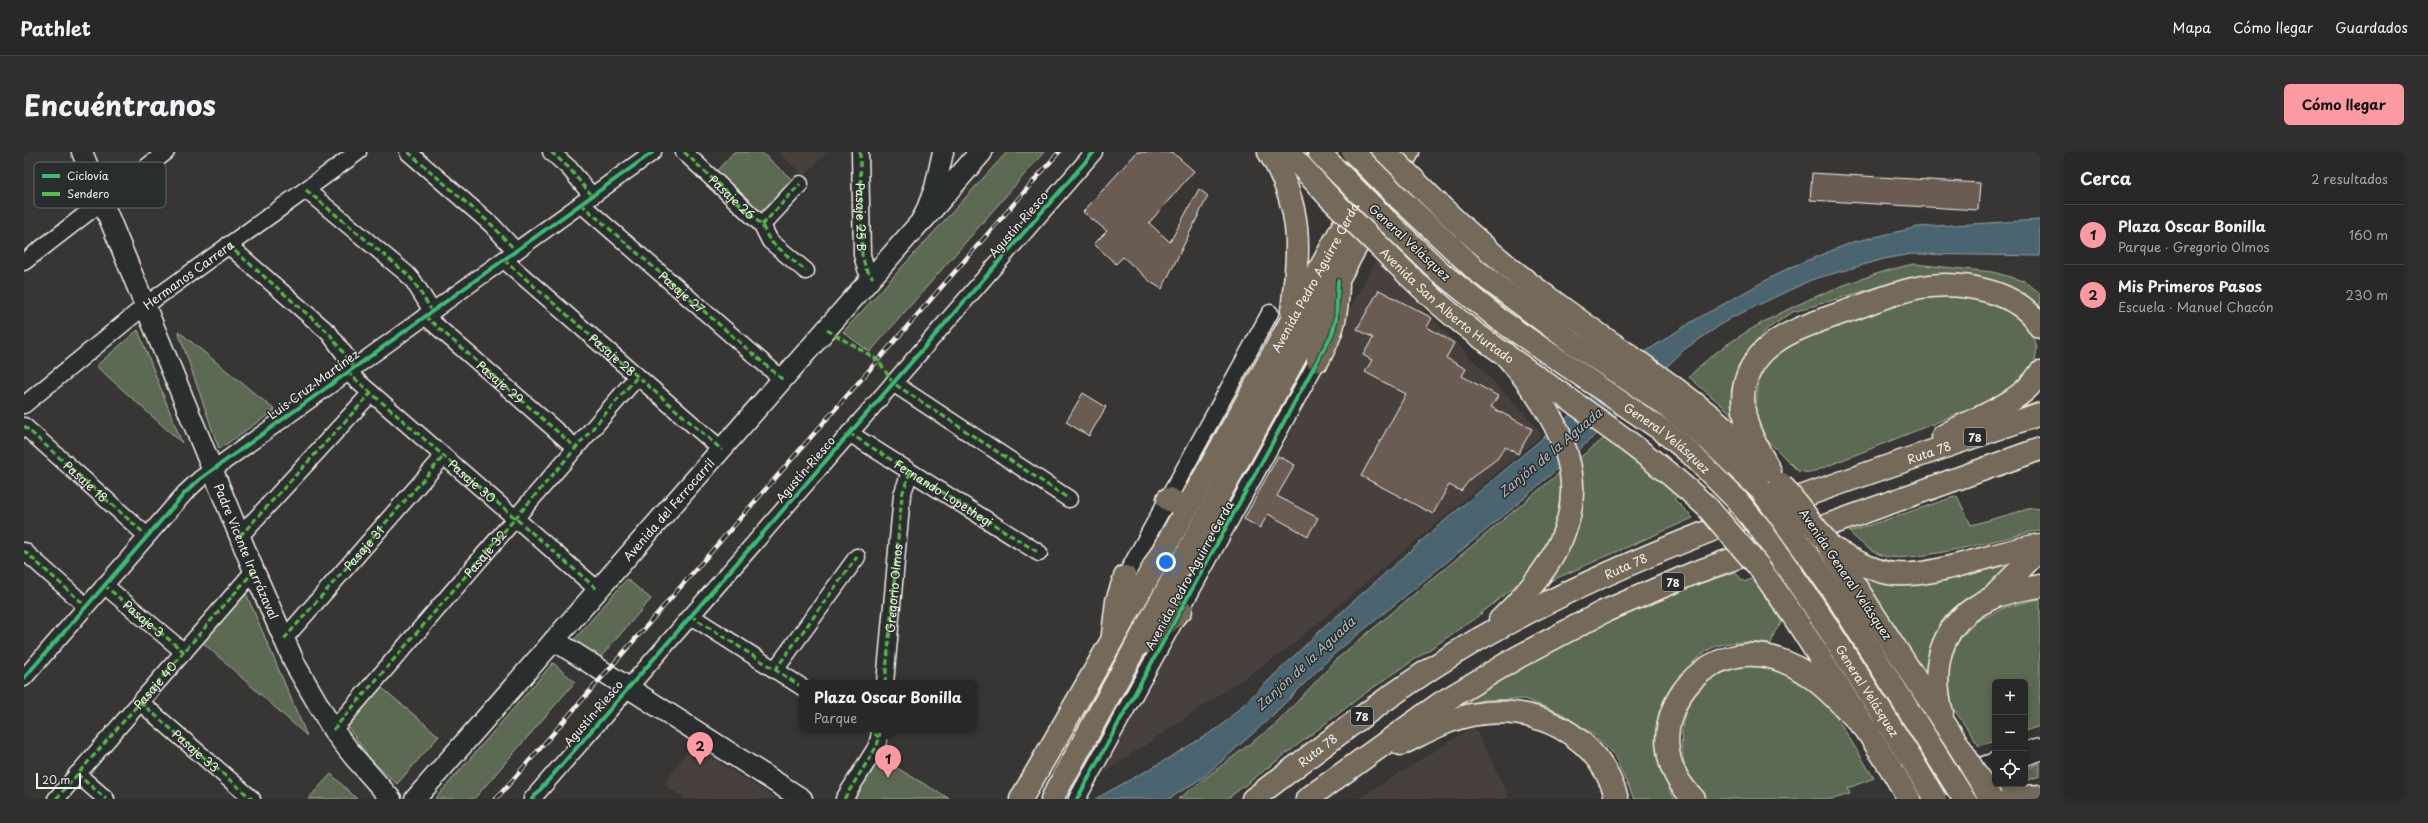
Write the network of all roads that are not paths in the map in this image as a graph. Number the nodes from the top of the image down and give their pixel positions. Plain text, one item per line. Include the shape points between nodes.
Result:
1 (82, 152) edge
2 (166, 152) edge
3 (408, 152) edge
4 (551, 152) edge
5 (653, 152) edge
6 (684, 152) edge
7 (860, 152) edge
8 (943, 152) edge
9 (981, 152) edge
10 (1094, 152) edge
11 (1269, 152) edge
12 (1288, 152) edge
13 (1319, 152) edge
14 (1353, 152) edge
15 (1385, 152) edge
16 (1408, 152) edge
17 (353, 154) edge
18 (86, 162) edge
19 (153, 162) edge
20 (800, 184) dead end
21 (306, 190) junction
22 (587, 200) junction
23 (94, 208) edge
24 (106, 208) edge
25 (923, 219) junction
26 (762, 225) junction
27 (228, 245) junction
28 (510, 255) junction
29 (24, 262) edge
30 (806, 271) dead end
31 (873, 278) junction
32 (1338, 281) junction
33 (146, 305) junction
34 (1270, 313) dead end
35 (428, 314) junction
36 (1291, 324) junction
37 (2040, 326) edge
38 (1504, 353) junction
39 (1318, 360) joint
40 (350, 370) junction
41 (2040, 373) edge
42 (638, 377) junction
43 (783, 380) junction
44 (893, 383) junction
45 (371, 394) junction
46 (1667, 394) junction
47 (24, 405) edge
48 (2040, 414) edge
49 (24, 426) edge
50 (849, 433) junction
51 (576, 448) junction
52 (2040, 449) edge
53 (722, 450) junction
54 (444, 457) junction
55 (1910, 460) junction
56 (212, 469) junction
57 (910, 472) junction
58 (1771, 482) junction
59 (1069, 499) dead end
60 (1168, 499) junction
61 (1188, 508) junction
62 (515, 519) junction
63 (147, 536) junction
64 (240, 536) junction
65 (1828, 544) junction
66 (2033, 548) edge
67 (24, 551) edge
68 (1039, 553) dead end
69 (857, 557) dead end
70 (254, 571) junction
71 (1125, 577) joint
72 (104, 586) junction
73 (2040, 586) edge
74 (598, 590) junction
75 (1992, 598) junction
76 (86, 606) junction
77 (1181, 610) junction
78 (691, 616) junction
79 (284, 639) junction
80 (554, 640) junction
81 (1477, 641) junction
82 (1113, 642) junction
83 (184, 652) junction
84 (1132, 653) junction
85 (775, 670) junction
86 (24, 678) edge
87 (885, 680) edge
88 (799, 685) edge
89 (628, 688) junction
90 (140, 702) junction
91 (1946, 725) junction
92 (333, 730) junction
93 (876, 732) edge
94 (1868, 732) junction
95 (2040, 749) edge
96 (2028, 753) edge
97 (1992, 765) edge
98 (77, 774) junction
99 (1336, 777) junction
100 (2040, 785) edge
101 (2040, 796) edge
102 (1079, 797) edge
103 (56, 799) edge
104 (106, 799) edge
105 (252, 799) edge
106 (391, 799) edge
107 (415, 799) edge
108 (532, 799) edge
109 (802, 799) edge
110 (844, 799) edge
111 (1021, 799) edge
112 (1052, 799) edge
113 (1253, 799) edge
114 (1307, 799) edge
115 (1617, 799) edge
116 (1694, 799) edge
117 (1897, 799) edge
118 (1909, 799) edge
119 (1936, 799) edge
120 (1964, 799) edge
121 (1991, 799) edge
122 (1996, 799) edge
123 (2001, 799) edge

1 - 18 street, Padre Vicente Irarrázaval
2 - 19 street
3 - 28 street, Pasaje 28 via 492,225
4 - 22 street, Pasaje 27 via 569,168
5 - 22 street, Luis Cruz Martínez
6 - 26 street, Pasaje 26
7 - 31 street, Pasaje 25 B via 862,255 866,269
8 - 25 street via 935,188
9 - 25 main road
10 - 44 street, Agustín Riesco
11 - 36 main road via 1289,195 1298,232 1297,280
12 - 38 main road, Avenida San Alberto Hurtado, bridge via 1422,290
13 - 119 main road, General Velásquez, bridge via 1435,267 1528,341 1640,414 1690,453 1736,499 1759,527 1812,603
14 - 46 main road, General Velásquez, bridge via 1477,271 1604,364
15 - 36 main road, Avenida Pedro Aguirre Cerda
15 - 46 main road, bridge via 1499,260 1626,352
16 - 32 main road, Avenida Pedro Aguirre Cerda
17 - 21 street, Hermanos Carrera
20 - 26 street, Pasaje 26
21 - 27 street, Hermanos Carrera
21 - 35 street, Pasaje 29 via 407,274 414,282
22 - 28 street, Luis Cruz Martínez
22 - 43 street, Pasaje 27
23 - 29 street
24 - 33 street, Padre Vicente Irarrázaval
25 - 31 street, Avenida del Ferrocarril
26 - 30 street, Pasaje 26 via 770,241
27 - 33 street, Hermanos Carrera
27 - 40 street, Pasaje 30 via 329,333
28 - 35 street, Luis Cruz Martínez
28 - 42 street, Pasaje 28
31 - 43 street, Avenida del Ferrocarril
32 - 39 main road via 1336,319 1332,334
32 - 84 main road, Avenida Pedro Aguirre Cerda
33 - 47 street, Hermanos Carrera
33 - 56 street, Padre Vicente Irarrázaval
34 - 60 street, Avenida Pedro Aguirre Cerda
35 - 40 street, Luis Cruz Martínez
35 - 51 street, Pasaje 29
36 - 61 main road, Avenida Pedro Aguirre Cerda
37 - 58 main road via 2024,309 2001,296 1971,288 1934,286 1894,294 1789,333 1758,357 1750,369 1744,389 1744,408 1749,429
38 - 81 main road via 1529,383 1552,420 1570,463 1570,510 1563,538 1553,559 1515,606
38 - 94 main road, Avenida San Alberto Hurtado, bridge via 1665,468 1708,508 1759,567
39 - 77 street, Avenida Pedro Aguirre Cerda
40 - 45 street, Pasaje 30
40 - 56 street, Luis Cruz Martínez
41 - 55 main road via 2017,397 1953,431
42 - 51 street, Pasaje 32
42 - 53 street, Pasaje 28
43 - 53 street, Avenida del Ferrocarril
44 - 50 street, Agustín Riesco
44 - 59 street
45 - 54 street, Pasaje 30
45 - 64 street
46 - 58 main road, General Velásquez via 1710,441
48 - 55 main road, Ruta 78 / 78
49 - 63 street, Pasaje 18
50 - 57 street, Fernando Lopethegi
50 - 78 street, Agustín Riesco
51 - 62 street, Pasaje 32
52 - 99 main road, 78 via 1723,562 1603,612 1471,684
53 - 74 street, Avenida del Ferrocarril
54 - 62 street, Pasaje 30
54 - 79 street, Pasaje 31
55 - 81 main road, Ruta 78 / 78 via 1680,541 1584,584
56 - 63 street, Luis Cruz Martínez via 190,488
56 - 64 street, Padre Vicente Irarrázaval
57 - 68 street, Fernando Lopethegi
57 - 87 street, Gregorio Olmos via 902,495
58 - 65 main road, Avenida General Velásquez, bridge
58 - 120 main road, General Velásquez, bridge via 1806,552 1836,595
60 - 61 main road
60 - 71 street, Avenida Pedro Aguirre Cerda
61 - 82 main road, Avenida Pedro Aguirre Cerda
62 - 74 street, Pasaje 30
62 - 92 street, Pasaje 32
63 - 72 street, Luis Cruz Martínez
64 - 70 street, Padre Vicente Irarrázaval
65 - 66 main road via 1875,570 1901,575
65 - 91 main road, Avenida General Velásquez
66 - 75 main road
67 - 76 street
69 - 85 street
70 - 79 street, Padre Vicente Irarrázaval
70 - 83 street, Pasaje 40
71 - 82 main road via 1117,601
72 - 76 street, Luis Cruz Martínez
72 - 83 street, Pasaje 3
73 - 75 main road
74 - 80 street, Avenida del Ferrocarril
75 - 91 main road via 1959,621 1944,640 1939,652 1937,683
76 - 86 street, Luis Cruz Martínez
77 - 84 main road
77 - 102 street, Avenida Pedro Aguirre Cerda
78 - 85 street
78 - 89 street, Agustín Riesco
79 - 92 street, Padre Vicente Irarrázaval via 307,687
80 - 89 street
80 - 107 street, Avenida del Ferrocarril
81 - 113 main road, Ruta 78 / 78 via 1396,692
82 - 111 main road, Avenida Pedro Aguirre Cerda
83 - 90 street, Pasaje 40
84 - 112 main road, Avenida Pedro Aguirre Cerda
85 - 88 street
89 - 108 street, Agustín Riesco
89 - 109 street
90 - 98 street, Pasaje 40
90 - 105 street, Pasaje 33
91 - 121 main road, Avenida General Velásquez, bridge
92 - 106 street, Padre Vicente Irarrázaval
93 - 110 street via 877,746
94 - 116 main road via 1829,692 1797,668 1757,654 1723,659 1710,665 1689,681 1675,705 1667,732 1670,760 1684,788
94 - 118 main road, bridge
95 - 96 main road
97 - 117 main road
98 - 103 street, Pasaje 40
98 - 104 street
99 - 114 main road, 78
99 - 115 main road via 1451,721 1487,712 1518,713 1550,721 1581,741 1601,764
100 - 122 main road
101 - 123 main road

